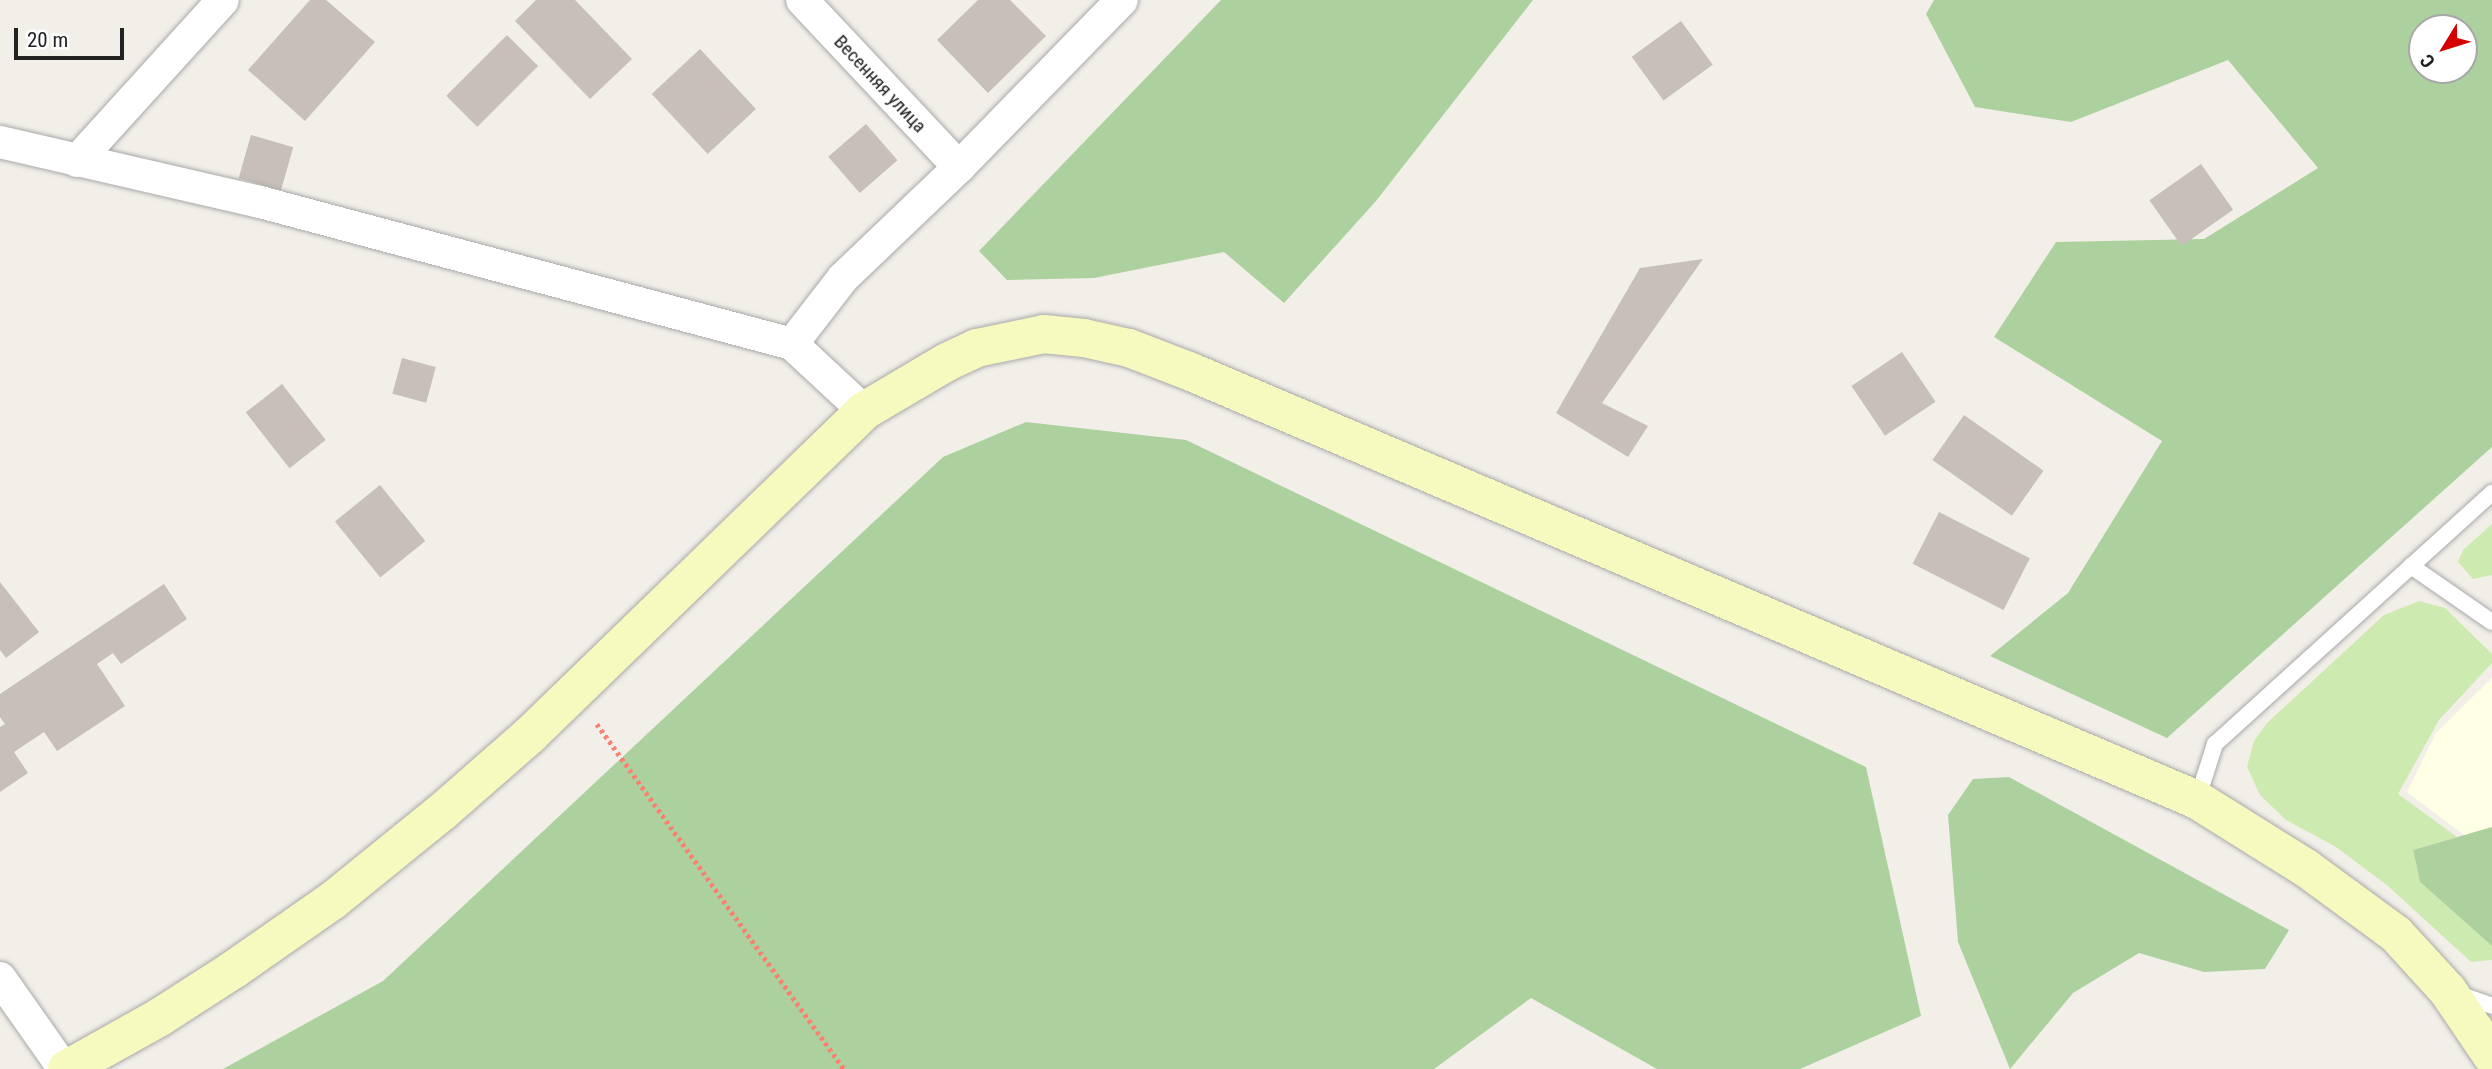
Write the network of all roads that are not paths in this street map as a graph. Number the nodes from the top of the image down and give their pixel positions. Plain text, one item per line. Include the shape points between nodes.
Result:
1 (223, 0) edge
2 (802, 0) edge
3 (1122, 0) edge
4 (0, 142) edge
5 (77, 161) junction
6 (958, 167) junction
7 (792, 344) junction
8 (864, 411) junction
9 (2492, 494) edge
10 (2411, 566) junction
11 (2492, 622) edge
12 (2197, 800) junction
13 (0, 978) edge
14 (2448, 990) junction
15 (2492, 1006) edge
16 (2492, 1056) edge
17 (66, 1069) edge

1 - 5 street
2 - 6 street, Весенняя улица
3 - 6 street
4 - 5 street
5 - 7 street via 260,202
6 - 7 street via 843,278
7 - 8 street
8 - 12 main road via 947,362 1007,339 1044,334 1129,348
8 - 17 main road via 574,692 442,812 332,901 160,1017
9 - 10 lane
10 - 11 lane
10 - 12 lane via 2215,744
12 - 14 main road via 2306,867 2396,934
13 - 17 street
14 - 15 lane
14 - 16 main road

